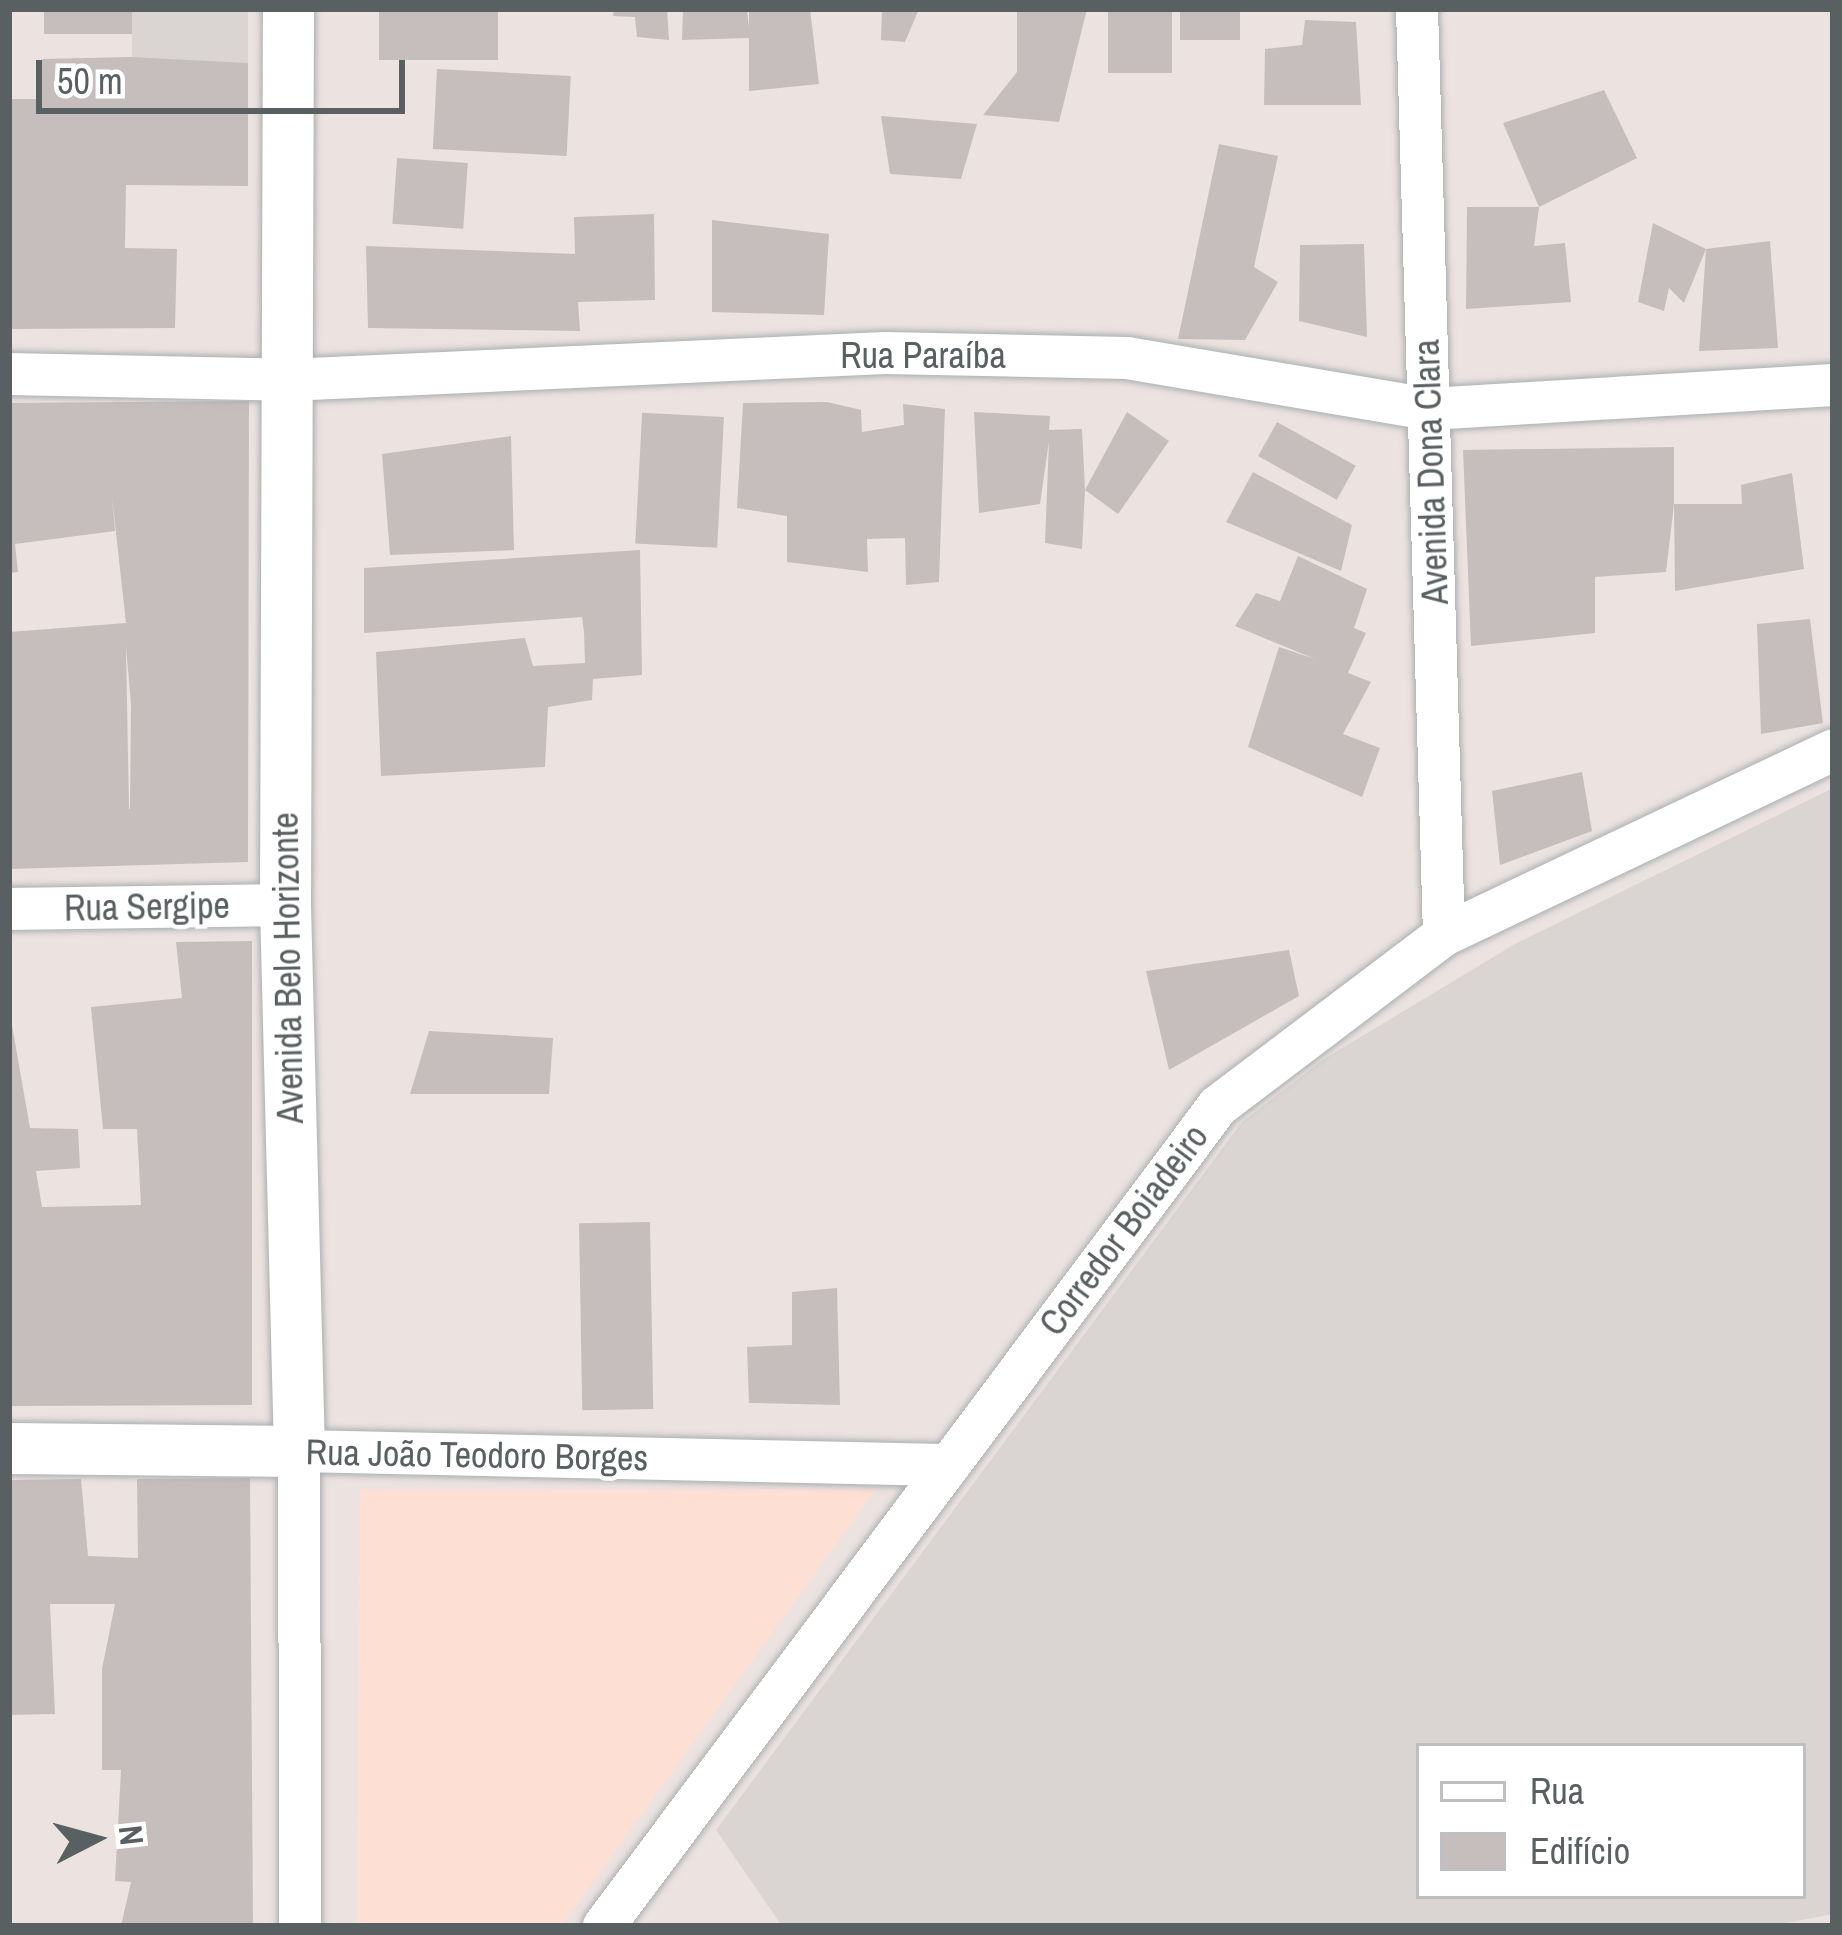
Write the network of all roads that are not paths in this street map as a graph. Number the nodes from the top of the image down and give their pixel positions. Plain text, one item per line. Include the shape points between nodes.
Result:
1 (288, 9) edge
2 (1418, 9) edge
3 (9, 374) edge
4 (287, 380) junction
5 (1833, 385) edge
6 (1429, 409) junction
7 (1833, 750) edge
8 (285, 905) junction
9 (9, 909) edge
10 (1444, 935) junction
11 (9, 1448) edge
12 (299, 1451) junction
13 (944, 1465) junction
14 (301, 1926) edge
15 (604, 1926) edge

1 - 4 street, Avenida Belo Horizonte
2 - 6 street, Avenida Dona Clara
3 - 4 street, Rua Paraíba
4 - 6 street, Rua Paraíba via 885,353 1105,358
4 - 8 street, Avenida Belo Horizonte
5 - 6 street, Rua Paraíba
6 - 10 street, Avenida Dona Clara
7 - 10 street, Corredor Boiadeiro
8 - 9 street, Rua Sergipe
8 - 12 street, Avenida Belo Horizonte
10 - 13 street, Corredor Boiadeiro via 1218,1106
11 - 12 street, Rua João Teodoro Borges
12 - 13 street, Rua João Teodoro Borges
12 - 14 street, Avenida Belo Horizonte
13 - 15 street, Corredor Boiadeiro

